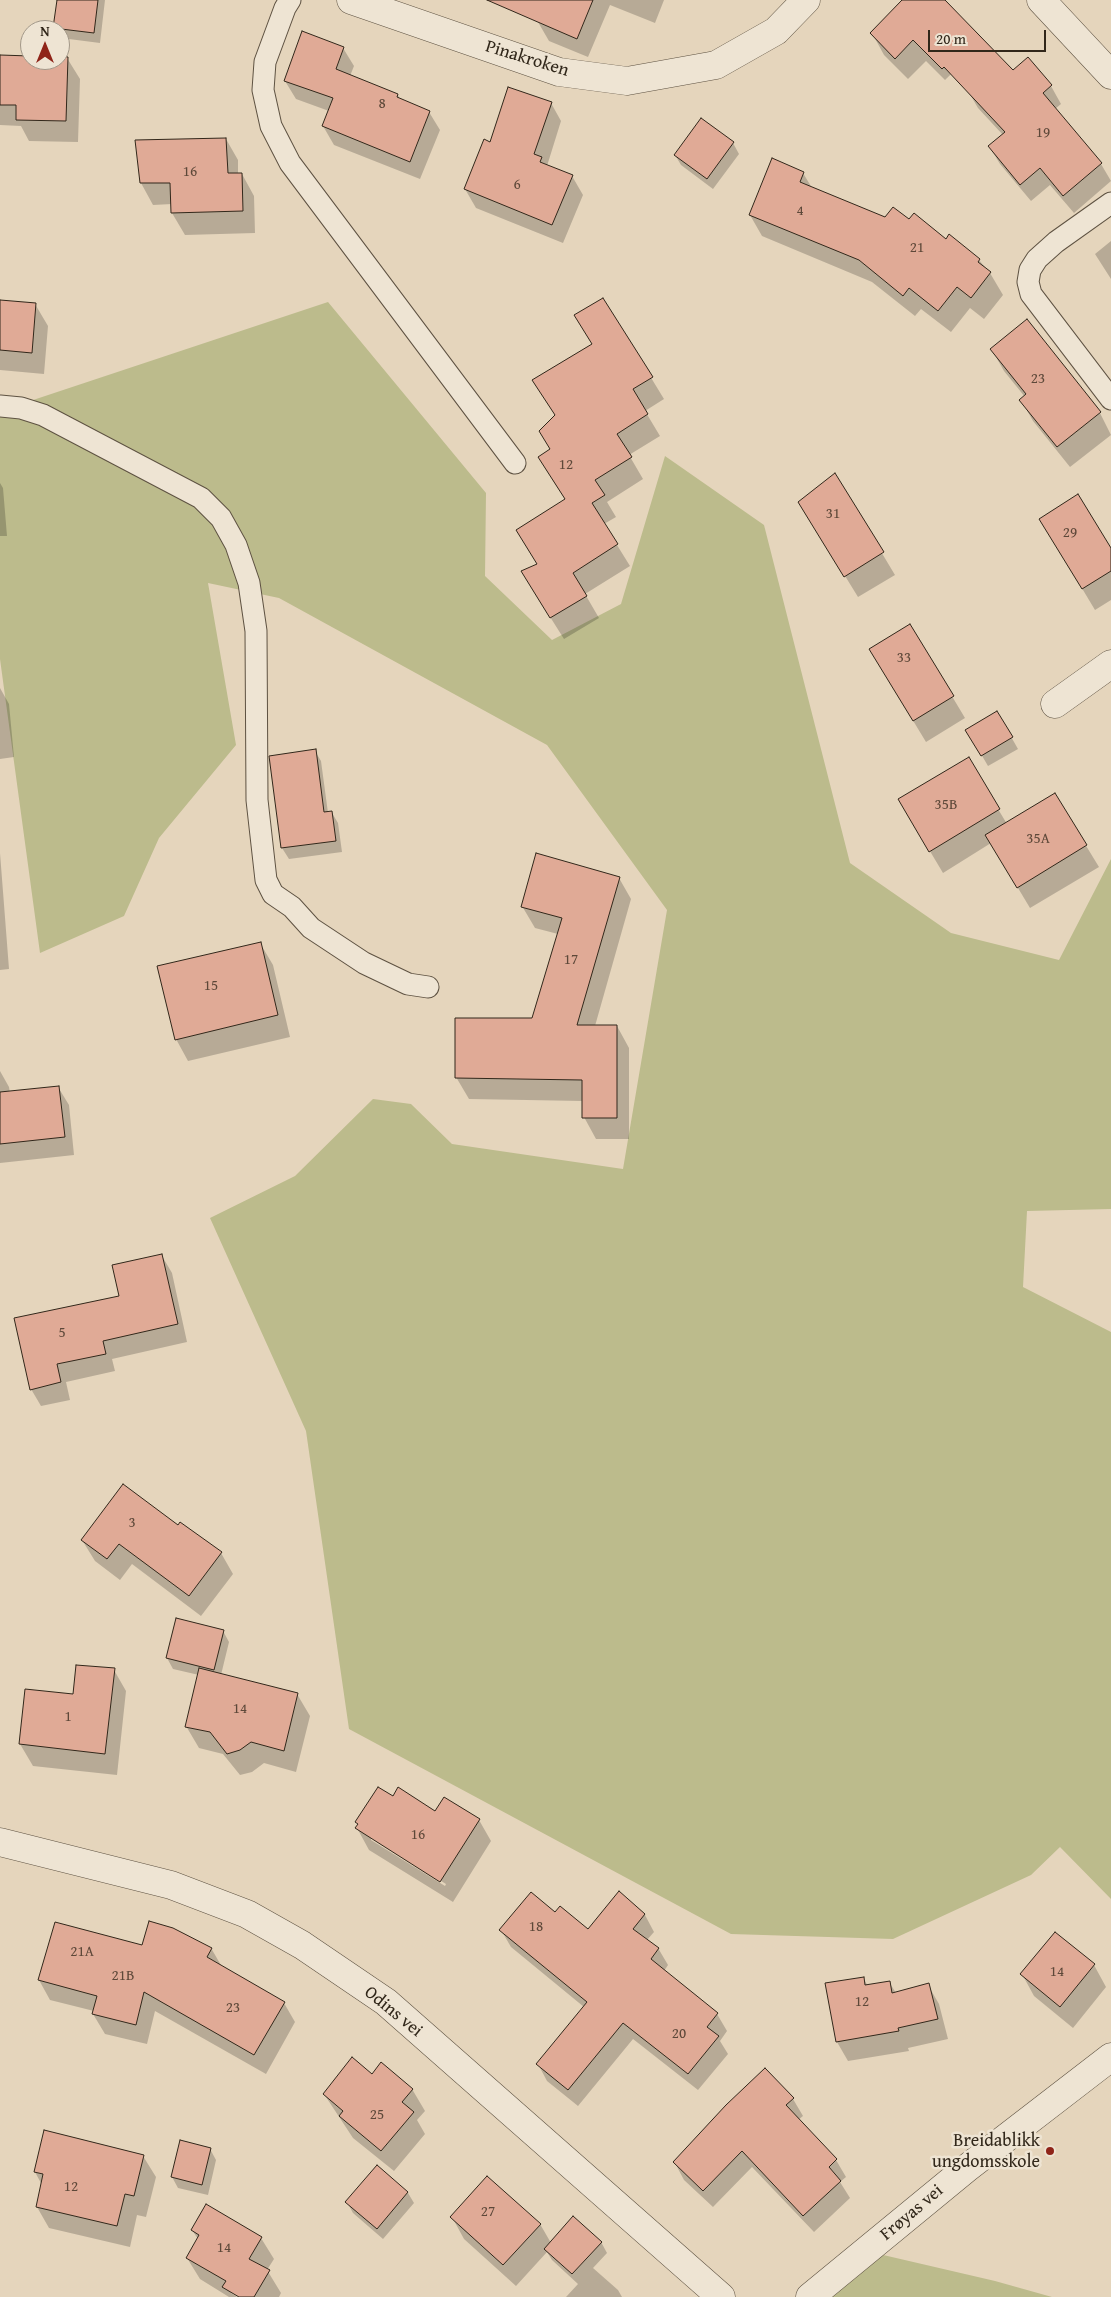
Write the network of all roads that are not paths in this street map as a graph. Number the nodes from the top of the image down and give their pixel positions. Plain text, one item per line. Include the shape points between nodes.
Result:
1 (290, 0) edge
2 (351, 0) edge
3 (806, 0) edge
4 (1040, 0) edge
5 (1111, 75) edge
6 (1111, 203) edge
7 (1111, 399) edge
8 (0, 406) edge
9 (515, 463) dead end
10 (1111, 664) edge
11 (1055, 704) dead end
12 (428, 987) dead end
13 (0, 1842) edge
14 (1111, 2057) edge
15 (721, 2297) edge
16 (810, 2297) edge

1 - 9 lane via 265,62 263,90 270,126 290,163
2 - 3 street, Pinakroken via 559,72 627,81 716,65 776,31
4 - 5 street
6 - 7 lane via 1037,259 1030,270 1028,282 1031,294
8 - 12 lane via 22,408 43,415 201,498 221,518 236,545 249,583 256,631 257,800 266,880 273,894 292,907 311,928 364,963 408,984
10 - 11 street
13 - 15 street, Odins vei via 171,1885 247,1914 302,1945 386,2002
14 - 16 street, Frøyas vei via 967,2168

